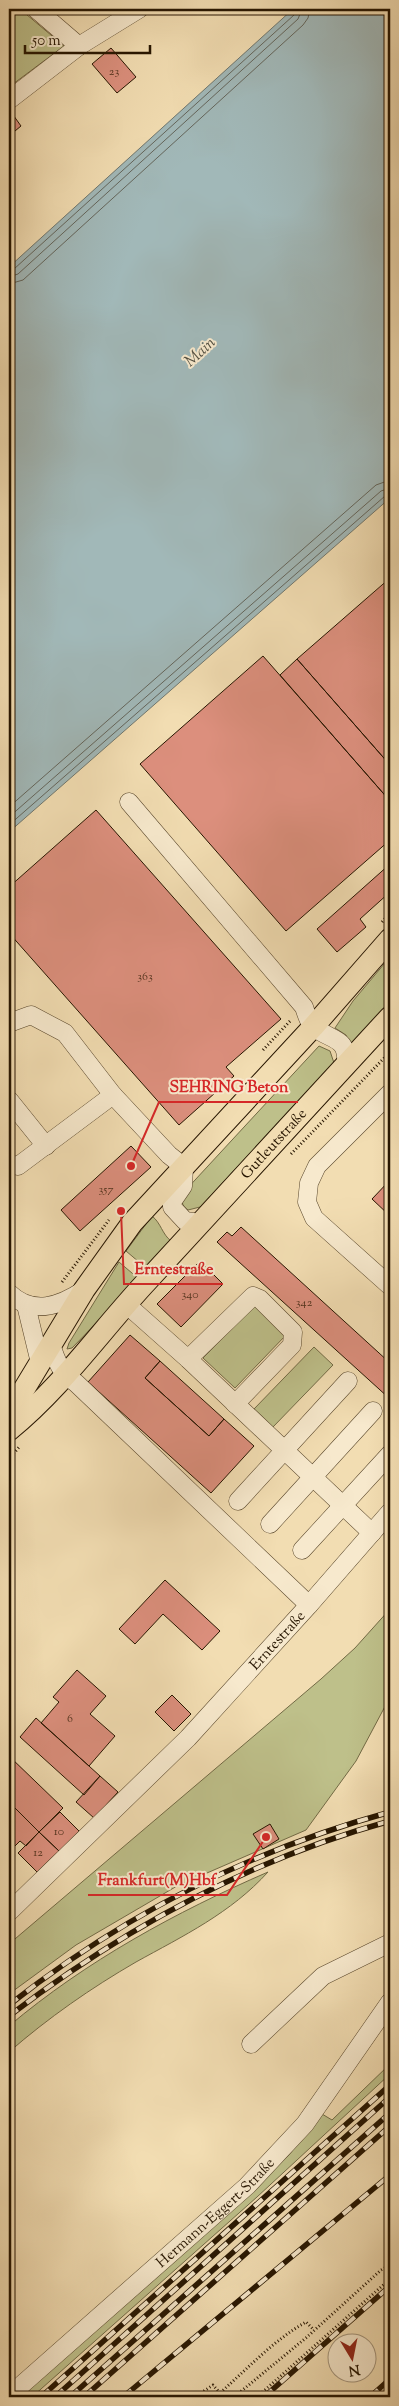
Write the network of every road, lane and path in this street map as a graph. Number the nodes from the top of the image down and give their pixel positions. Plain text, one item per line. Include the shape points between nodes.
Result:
1 (36, 9) edge
2 (139, 9) edge
3 (79, 46) junction
4 (9, 100) edge
5 (129, 802) dead end
6 (390, 939) edge
7 (390, 1018) edge
8 (9, 1023) edge
9 (313, 1027) junction
10 (346, 1064) junction
11 (390, 1093) edge
12 (113, 1095) junction
13 (9, 1100) edge
14 (46, 1146) junction
15 (9, 1164) edge
16 (184, 1166) junction
17 (200, 1224) junction
18 (390, 1286) edge
19 (84, 1290) junction
20 (9, 1293) edge
21 (126, 1304) junction
22 (26, 1305) junction
23 (51, 1344) junction
24 (188, 1359) junction
25 (40, 1363) junction
26 (64, 1376) junction
27 (348, 1381) dead end
28 (234, 1404) junction
29 (373, 1411) dead end
30 (9, 1414) edge
31 (9, 1430) edge
32 (285, 1451) junction
33 (390, 1454) edge
34 (313, 1477) junction
35 (238, 1501) dead end
36 (343, 1506) junction
37 (390, 1512) edge
38 (270, 1524) dead end
39 (372, 1533) junction
40 (302, 1550) dead end
41 (309, 1605) junction
42 (9, 1912) edge
43 (390, 1943) edge
44 (390, 2002) edge
45 (251, 2044) dead end
46 (390, 2265) edge
47 (390, 2279) edge
48 (314, 2330) junction
49 (219, 2395) edge
50 (9, 2396) edge
51 (194, 2397) edge
52 (237, 2397) edge
53 (257, 2397) edge

1 - 3 street
2 - 3 street
3 - 4 street
5 - 9 street via 304,1007
6 - 9 main road
7 - 10 main road, Gutleutstraße
8 - 12 street via 31,1015 65,1033
9 - 10 street via 340,1042 347,1052
9 - 16 main road
10 - 17 main road, Gutleutstraße
11 - 18 street via 317,1166 309,1183 308,1202 314,1218
12 - 14 street
12 - 16 street
13 - 14 street
14 - 15 street via 18,1166
16 - 17 street via 183,1186 172,1207 185,1221
16 - 19 main road via 132,1223
17 - 21 main road, Gutleutstraße
19 - 22 street via 68,1301 45,1308
19 - 23 main road
20 - 22 street
21 - 24 street
21 - 26 main road, Gutleutstraße
22 - 25 street
23 - 25 main road
23 - 26 street
24 - 28 street
24 - 28 street via 253,1296 267,1306 293,1332 292,1345
25 - 30 main road
26 - 31 main road, Gutleutstraße
26 - 41 street, Erntestraße via 83,1390
27 - 32 street
28 - 32 street
29 - 34 street
32 - 34 street
32 - 35 street
33 - 36 street
34 - 36 street
34 - 38 street
36 - 39 street
36 - 40 street
37 - 39 street
39 - 41 street
41 - 42 street, Erntestraße via 188,1738
43 - 45 street via 323,1976
44 - 50 street, Hermann-Eggert-Straße via 310,2117 279,2154 248,2186
46 - 48 path
47 - 53 path
48 - 49 path via 306,2322 300,2325
48 - 52 path
49 - 51 path via 213,2385

